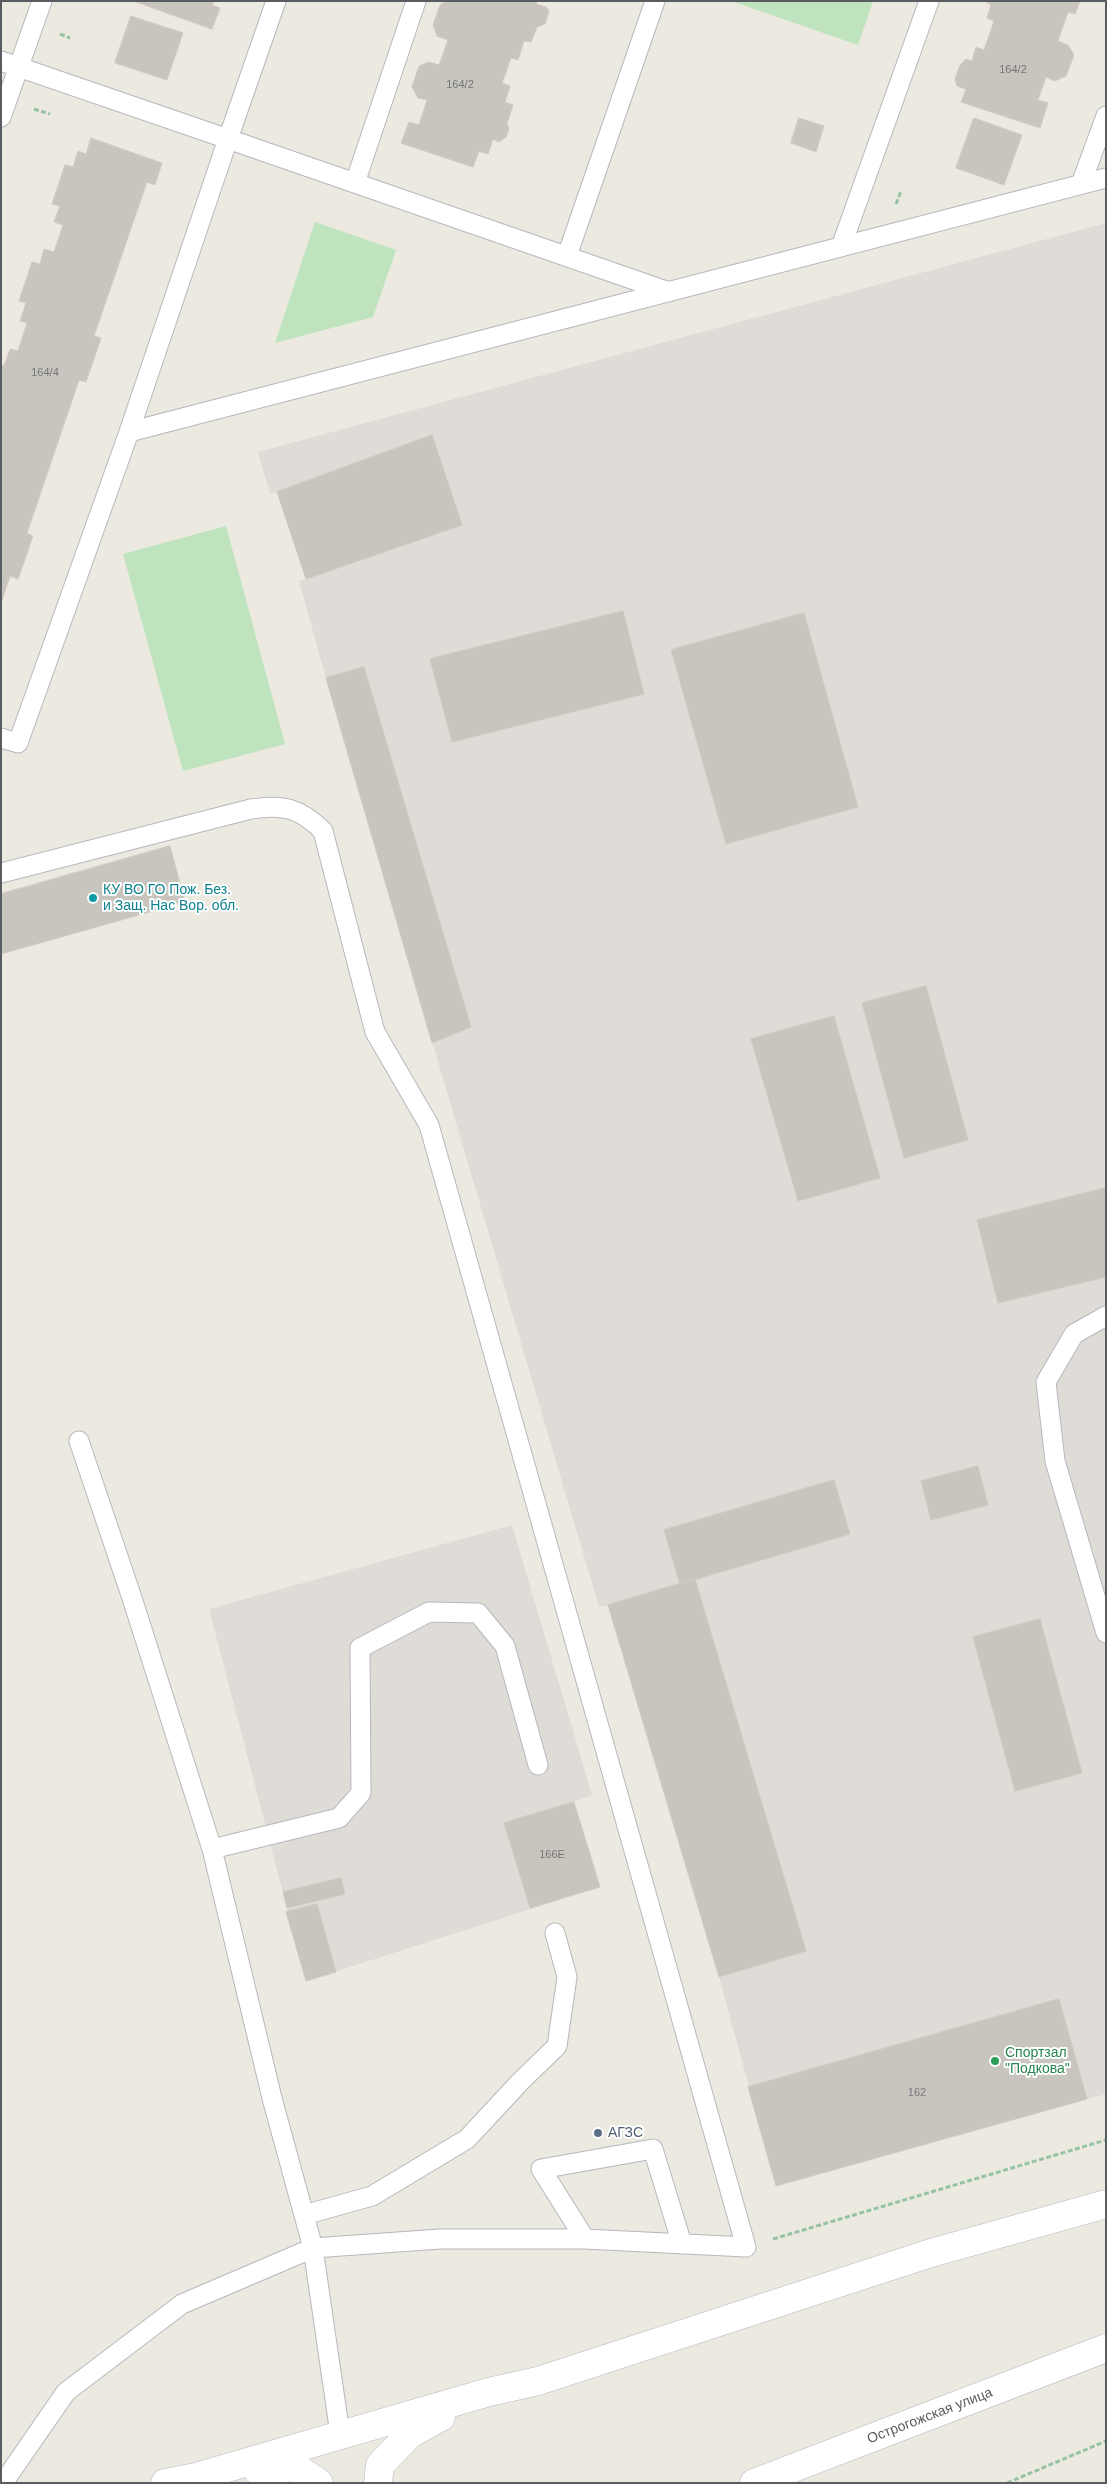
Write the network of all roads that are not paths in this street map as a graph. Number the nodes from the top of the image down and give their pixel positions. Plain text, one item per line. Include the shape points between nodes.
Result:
1 (42, 1) edge
2 (276, 1) edge
3 (416, 1) edge
4 (655, 1) edge
5 (929, 1) edge
6 (10, 64) edge
7 (1106, 116) edge
8 (1, 117) edge
9 (228, 139) junction
10 (1106, 178) edge
11 (355, 183) junction
12 (1081, 184) junction
13 (841, 247) junction
14 (567, 256) junction
15 (669, 292) junction
16 (129, 432) junction
17 (1, 738) edge
18 (1, 873) edge
19 (1106, 1316) edge
20 (79, 1441) dead end
21 (1106, 1633) edge
22 (538, 1765) dead end
23 (212, 1849) junction
24 (555, 1933) dead end
25 (1106, 2204) edge
26 (304, 2215) junction
27 (585, 2240) junction
28 (682, 2244) junction
29 (313, 2248) junction
30 (1106, 2348) edge
31 (489, 2392) junction
32 (340, 2434) junction
33 (196, 2477) junction
34 (3, 2483) edge
35 (165, 2483) edge
36 (319, 2483) edge
37 (378, 2483) edge
38 (754, 2483) edge

1 - 6 lane
2 - 9 lane
3 - 11 lane
4 - 14 lane
5 - 13 lane
6 - 8 lane
6 - 9 lane
7 - 12 lane
9 - 11 lane
9 - 16 lane
10 - 12 lane
11 - 14 lane
12 - 13 lane
13 - 15 lane
14 - 15 lane
15 - 16 lane
16 - 17 lane via 18,744
18 - 28 lane via 272,806 296,810 323,831 375,1032 429,1125 746,2247
19 - 21 lane via 1074,1334 1046,1382 1054,1461
20 - 23 lane
22 - 23 lane via 505,1646 478,1614 429,1612 360,1648 361,1793 339,1818
23 - 26 lane via 273,2102
24 - 26 lane via 567,1977 557,2046 467,2139 372,2196
25 - 31 street via 931,2253 538,2380
26 - 29 lane
27 - 28 lane
27 - 28 lane via 541,2169 653,2149
27 - 29 lane via 440,2239
29 - 32 lane
29 - 34 lane via 182,2304 66,2392
30 - 38 street, Острогожская улица
31 - 32 street
31 - 37 street via 410,2434 380,2465
32 - 33 street
33 - 35 street
33 - 36 street via 295,2467

